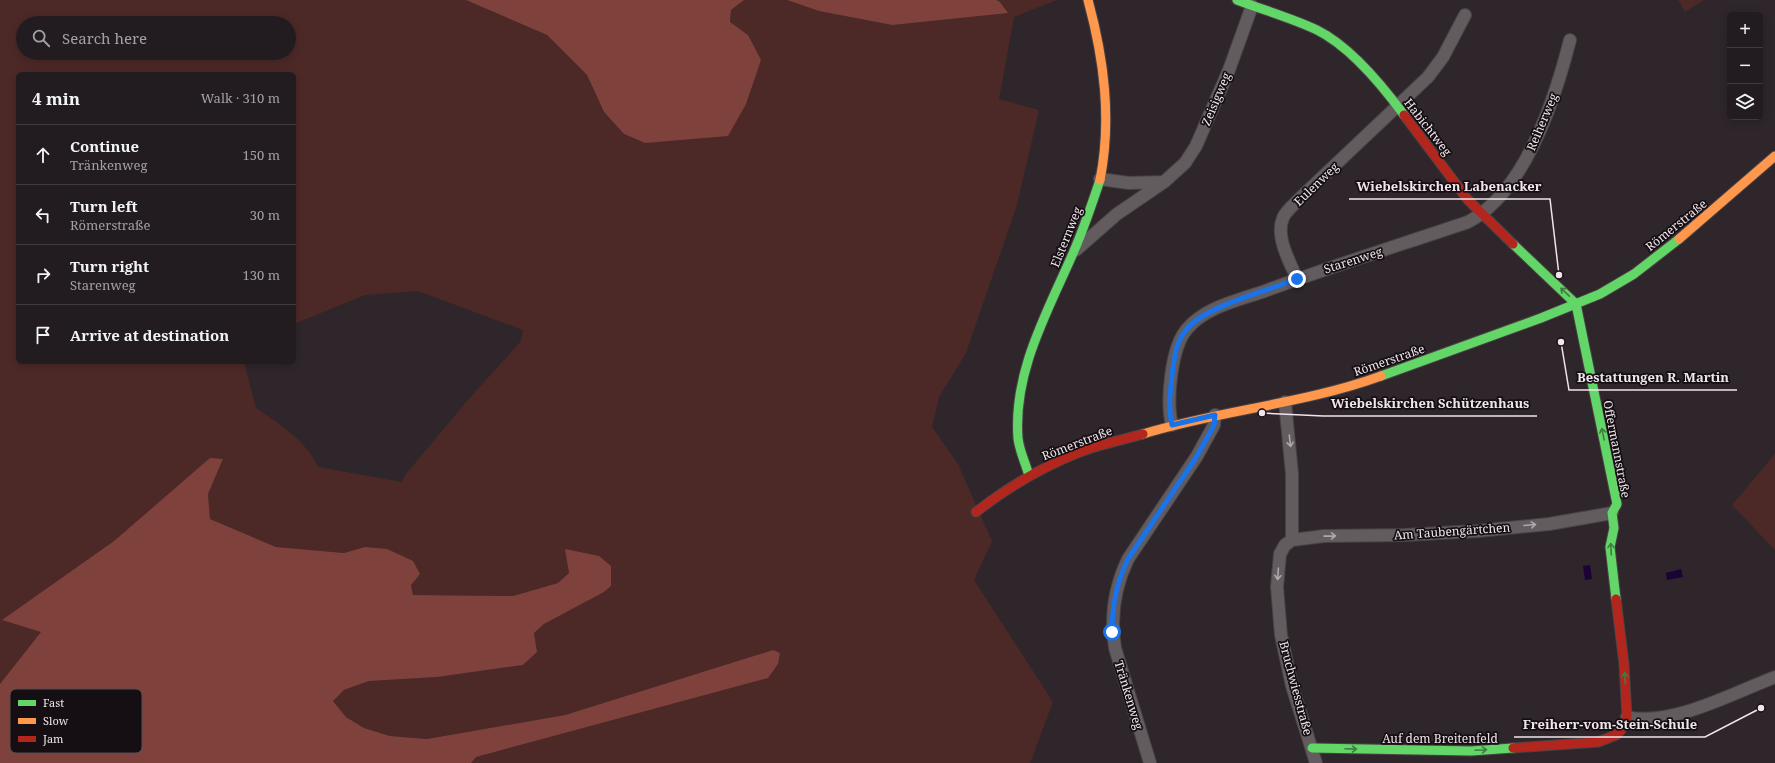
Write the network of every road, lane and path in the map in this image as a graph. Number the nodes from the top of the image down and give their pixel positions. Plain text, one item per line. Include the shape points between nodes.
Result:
1 (1088, 0) edge
2 (1237, 0) edge
3 (1252, 6) junction
4 (1465, 15) dead end
5 (1570, 40) dead end
6 (1398, 107) junction
7 (1775, 156) edge
8 (1100, 179) junction
9 (1164, 182) junction
10 (1482, 215) junction
11 (1075, 252) junction
12 (1297, 279) junction
13 (1576, 304) junction
14 (1285, 402) junction
15 (1215, 415) junction
16 (1172, 425) junction
17 (1028, 476) junction
18 (976, 512) dead end
19 (1612, 513) junction
20 (1292, 540) junction
21 (1775, 677) edge
22 (1627, 717) junction
23 (1312, 748) junction
24 (1150, 763) edge
25 (1316, 763) edge

1 - 8 street, Elsternweg via 1103,63 1106,101
2 - 3 street, Habichtweg
3 - 6 street, Habichtweg via 1317,30 1340,44
3 - 9 street, Zeisigweg via 1229,70 1196,146 1185,163
4 - 6 street, Eulenweg via 1443,58
5 - 10 street, Reiherweg via 1561,73 1535,143 1502,193
6 - 10 street, Habichtweg
6 - 12 street, Eulenweg via 1297,201 1283,218 1283,244
7 - 13 street, Römerstraße via 1716,208 1634,274 1606,291
8 - 9 street via 1129,183
8 - 11 street, Elsternweg
9 - 11 street, Zeisigweg via 1116,214
10 - 12 street, Starenweg via 1468,222
13 -> 10 street, Habichtweg
11 - 17 street, Elsternweg via 1026,364 1020,389 1016,417 1017,436
12 - 16 street, Starenweg via 1217,308 1194,321 1186,330 1175,353 1169,409
13 - 14 street, Römerstraße via 1370,380
19 -> 13 street, Offermannstraße via 1617,504 1616,496
14 - 15 street, Römerstraße
14 -> 20 street via 1292,474
15 - 16 street, Römerstraße
15 - 24 street, Tränkenweg via 1214,425 1197,456 1128,559 1113,602 1112,632 1115,648
16 - 17 street, Römerstraße via 1081,452
17 - 18 street, Römerstraße
20 -> 19 street, Am Taubengärtchen via 1324,536 1477,531 1549,524
22 -> 19 street, Offermannstraße via 1624,664 1610,547 1614,528
20 -> 23 street, Bruchwiesstraße via 1285,545 1280,554 1278,566 1281,635 1292,686
21 - 22 street via 1672,716 1643,719
23 -> 22 street, Auf dem Breitenfeld via 1471,751 1598,742 1616,735
23 - 25 street, Bruchwiesstraße

